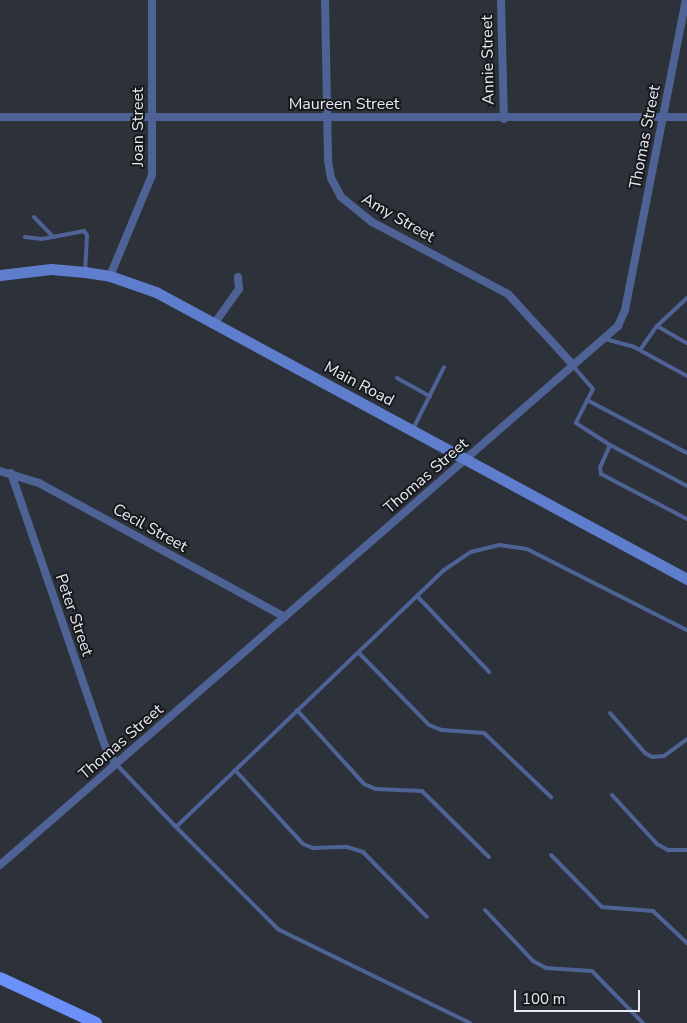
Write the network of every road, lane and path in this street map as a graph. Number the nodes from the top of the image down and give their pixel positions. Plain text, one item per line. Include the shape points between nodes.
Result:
1 (152, 0) edge
2 (325, 0) edge
3 (502, 0) edge
4 (686, 0) edge
5 (0, 117) edge
6 (326, 117) junction
7 (663, 117) junction
8 (687, 117) edge
9 (152, 118) junction
10 (504, 119) junction
11 (34, 217) dead end
12 (25, 237) dead end
13 (53, 237) junction
14 (85, 272) junction
15 (0, 275) edge
16 (110, 276) junction
17 (238, 277) dead end
18 (687, 298) edge
19 (685, 303) edge
20 (214, 324) junction
21 (658, 326) junction
22 (604, 339) junction
23 (687, 342) edge
24 (640, 350) junction
25 (573, 365) junction
26 (444, 367) dead end
27 (687, 376) edge
28 (397, 378) dead end
29 (430, 396) junction
30 (587, 400) junction
31 (412, 431) junction
32 (610, 445) junction
33 (687, 453) edge
34 (466, 460) junction
35 (0, 471) edge
36 (11, 473) junction
37 (687, 486) edge
38 (687, 519) edge
39 (687, 579) edge
40 (417, 596) junction
41 (285, 617) junction
42 (687, 630) edge
43 (359, 653) junction
44 (489, 672) dead end
45 (297, 710) junction
46 (610, 713) dead end
47 (687, 739) edge
48 (116, 764) junction
49 (235, 770) junction
50 (612, 795) dead end
51 (551, 797) dead end
52 (176, 827) junction
53 (687, 850) edge
54 (552, 855) dead end
55 (489, 857) dead end
56 (0, 865) edge
57 (485, 910) dead end
58 (428, 917) dead end
59 (687, 944) edge
60 (0, 978) edge
61 (96, 1023) edge
62 (470, 1023) edge
63 (643, 1023) edge

1 - 9 street, Joan Street
2 - 6 street, Amy Street
3 - 10 street, Annie Street
4 - 7 street, Thomas Street
5 - 9 street, Maureen Street
6 - 9 street, Maureen Street
6 - 10 street, Maureen Street
6 - 25 street, Amy Street via 331,178 341,197 372,222 508,294
7 - 8 street, Maureen Street
7 - 10 street, Maureen Street
7 - 22 street, Thomas Street via 626,310 618,326
9 - 16 street, Joan Street via 152,175
11 - 13 lane
12 - 13 lane
13 - 14 lane via 86,232
14 - 15 main road, Main Road via 51,269
14 - 16 main road, Main Road
16 - 20 main road, Main Road via 156,292
17 - 20 street via 239,289
18 - 19 lane
19 - 21 lane
20 - 31 main road, Main Road
21 - 23 lane
21 - 24 lane
22 - 24 lane
22 - 25 street, Thomas Street
24 - 27 lane
25 - 30 lane via 593,387
25 - 34 street, Thomas Street
26 - 29 lane
28 - 29 lane
29 - 31 lane
30 - 32 lane via 576,423
30 - 33 lane
31 - 34 main road, Main Road
32 - 37 lane
32 - 38 lane via 600,467 601,474
34 - 39 main road, Main Road
34 - 41 street, Thomas Street
35 - 36 street, Cecil Street
36 - 41 street, Cecil Street via 39,483
36 - 48 street, Peter Street via 104,746
40 - 42 lane via 458,558 487,547 508,544 528,548
40 - 43 lane
40 - 44 lane
41 - 48 street, Thomas Street
43 - 45 lane
43 - 51 lane via 428,725 442,730 484,732
45 - 49 lane
45 - 55 lane via 364,784 376,789 422,791
46 - 47 lane via 652,757 664,756
48 - 52 lane
48 - 56 street, Thomas Street
49 - 52 lane
49 - 58 lane via 303,844 313,848 347,847 363,852
50 - 53 lane via 657,844 668,850
52 - 62 lane via 279,930
54 - 59 lane via 602,907 653,911
57 - 63 lane via 532,962 546,968 592,971
60 - 61 main road

